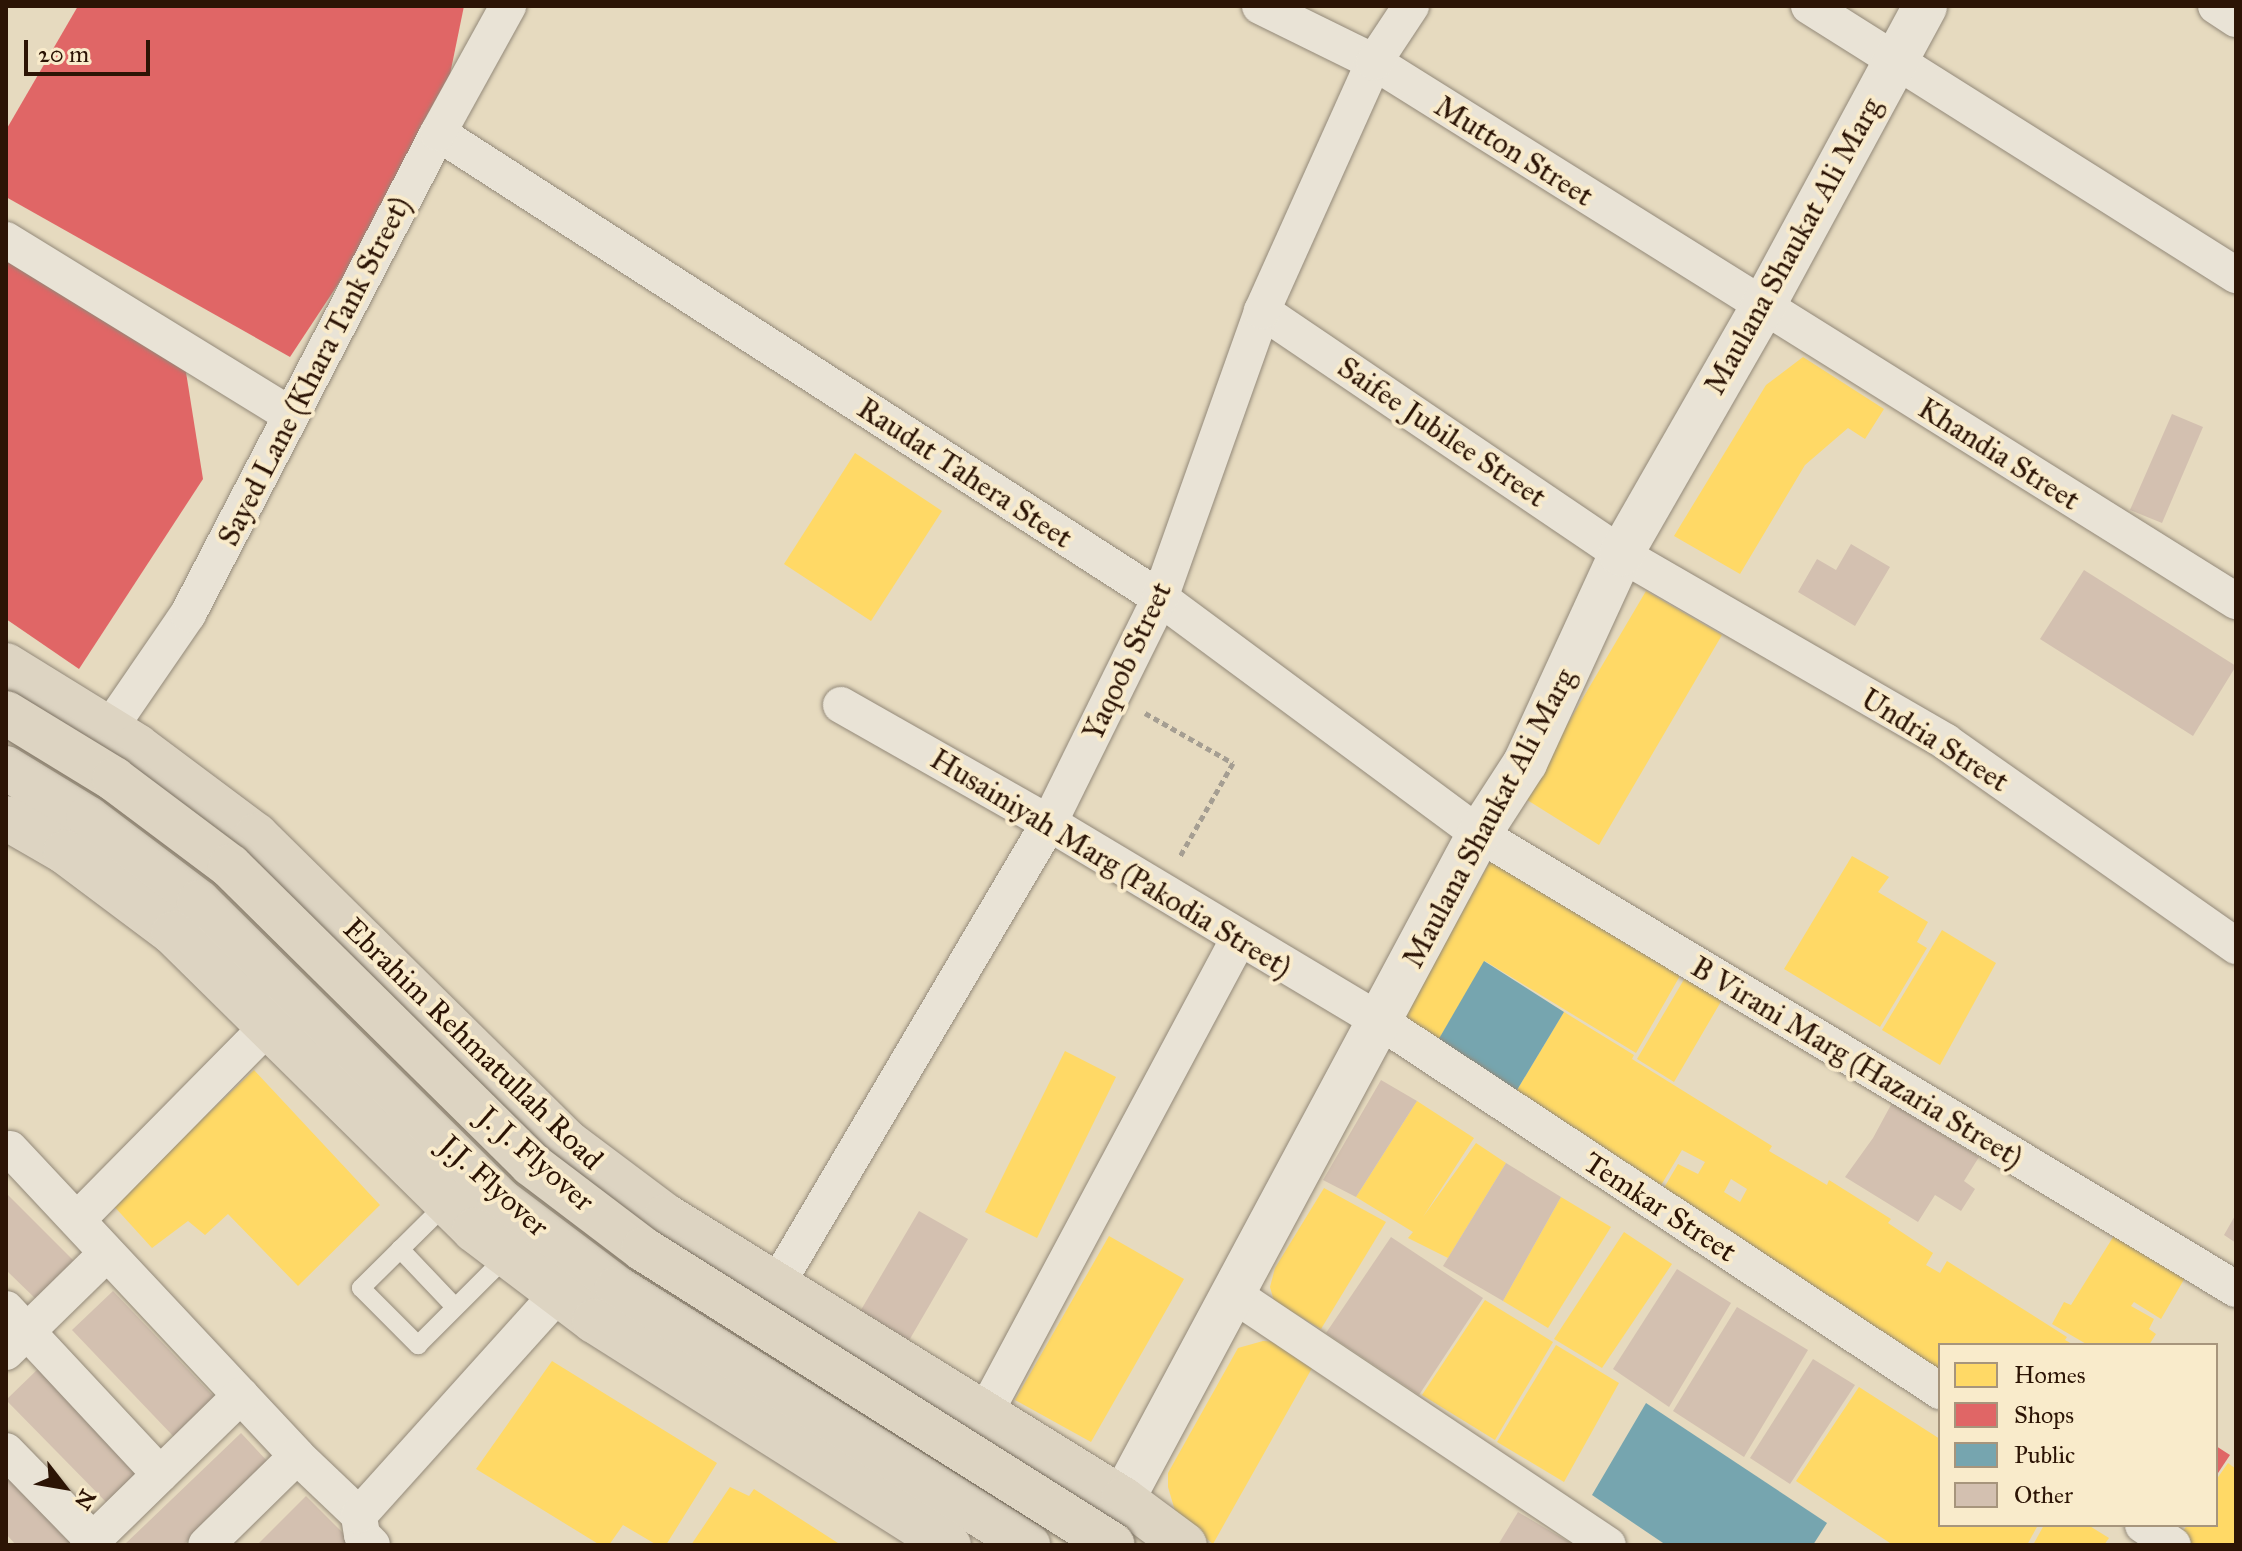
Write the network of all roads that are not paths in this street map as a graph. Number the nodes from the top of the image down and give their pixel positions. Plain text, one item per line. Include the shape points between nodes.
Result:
1 (508, 6) edge
2 (1260, 6) edge
3 (1411, 6) edge
4 (1809, 6) edge
5 (1925, 6) edge
6 (2216, 6) edge
7 (2236, 19) edge
8 (1374, 62) junction
9 (1894, 62) junction
10 (438, 133) junction
11 (6, 240) edge
12 (2236, 275) edge
13 (1762, 308) junction
14 (1262, 311) junction
15 (291, 415) junction
16 (1621, 554) junction
17 (1160, 598) junction
18 (2236, 601) edge
19 (6, 665) edge
20 (841, 705) dead end
21 (6, 713) edge
22 (109, 729) junction
23 (6, 768) edge
24 (6, 818) edge
25 (1049, 823) junction
26 (1479, 834) junction
27 (1239, 938) junction
28 (2236, 946) edge
29 (1381, 1022) junction
30 (267, 1027) junction
31 (10, 1149) dead end
32 (447, 1203) junction
33 (77, 1220) junction
34 (400, 1249) junction
35 (107, 1253) junction
36 (507, 1256) junction
37 (777, 1284) junction
38 (2236, 1289) edge
39 (558, 1294) junction
40 (1233, 1294) junction
41 (454, 1306) junction
42 (13, 1331) edge
43 (1938, 1390) edge
44 (241, 1395) junction
45 (985, 1413) junction
46 (6, 1451) edge
47 (297, 1456) junction
48 (160, 1474) junction
49 (1123, 1499) junction
50 (2146, 1527) edge
51 (366, 1530) edge
52 (90, 1543) edge
53 (206, 1545) edge
54 (949, 1545) edge
55 (1028, 1545) edge
56 (1098, 1545) edge
57 (1113, 1545) edge
58 (1185, 1545) edge
59 (1608, 1545) edge
60 (2173, 1545) edge

1 - 10 street, Sayed Lane (Khara Tank Street)
2 - 8 street, Mutton Street
3 - 8 street, Yaqoob Street
4 - 9 street
5 - 9 main road, Maulana Shaukat Ali Marg
6 - 7 street
8 - 13 street, Mutton Street
8 - 14 street, Yaqoob Street
9 - 12 street
9 - 13 main road, Maulana Shaukat Ali Marg
10 - 15 street, Sayed Lane (Khara Tank Street)
10 - 17 street, Raudat Tahera Steet
11 - 15 street
13 - 16 main road, Maulana Shaukat Ali Marg
13 - 18 street, Khandia Street
14 - 16 street, Saifee Jubilee Street
14 - 17 street, Yaqoob Street
15 - 22 street, Sayed Lane (Khara Tank Street) via 188,614
16 - 26 main road, Maulana Shaukat Ali Marg via 1525,763
16 - 28 street, Undria Street via 1946,742
17 - 25 street, Yaqoob Street
17 - 26 street, Raudat Tahera Steet
19 - 22 main road, Ebrahim Rehmatullah Road
20 - 25 street, Husainiyah Marg (Pakodia Street)
21 - 57 main road, J. J. Flyover, bridge via 114,779 230,866 531,1164 643,1249
22 - 37 main road, Ebrahim Rehmatullah Road via 256,835 566,1141 666,1216
23 - 55 main road, J.J. Flyover via 88,818 199,902 500,1200 617,1288
24 - 30 main road via 65,852 173,933
25 - 27 street, Husainiyah Marg (Pakodia Street)
25 - 37 street, Yaqoob Street
26 - 29 main road, Maulana Shaukat Ali Marg
26 - 38 street, B Virani Marg (Hazaria Street)
27 - 29 street, Husainiyah Marg (Pakodia Street)
27 - 45 street
29 - 40 main road, Maulana Shaukat Ali Marg
29 - 43 street, Temkar Street
30 - 32 main road
30 - 33 street
31 - 33 street
32 - 34 lane
32 - 36 main road
33 - 35 street
34 - 41 lane
34 - 41 lane via 361,1288 418,1345
35 - 42 street
35 - 44 street
36 - 39 main road
36 - 41 lane
37 - 45 main road, Ebrahim Rehmatullah Road
39 - 51 street
39 - 54 main road
40 - 49 main road, Maulana Shaukat Ali Marg
40 - 59 street
42 - 48 street
44 - 47 street
44 - 48 street
45 - 49 main road, Ebrahim Rehmatullah Road
46 - 52 street
47 - 51 street
47 - 53 street
48 - 52 street
49 - 56 main road, Maulana Shaukat Ali Marg
49 - 58 main road, Ebrahim Rehmatullah Road
50 - 60 street

